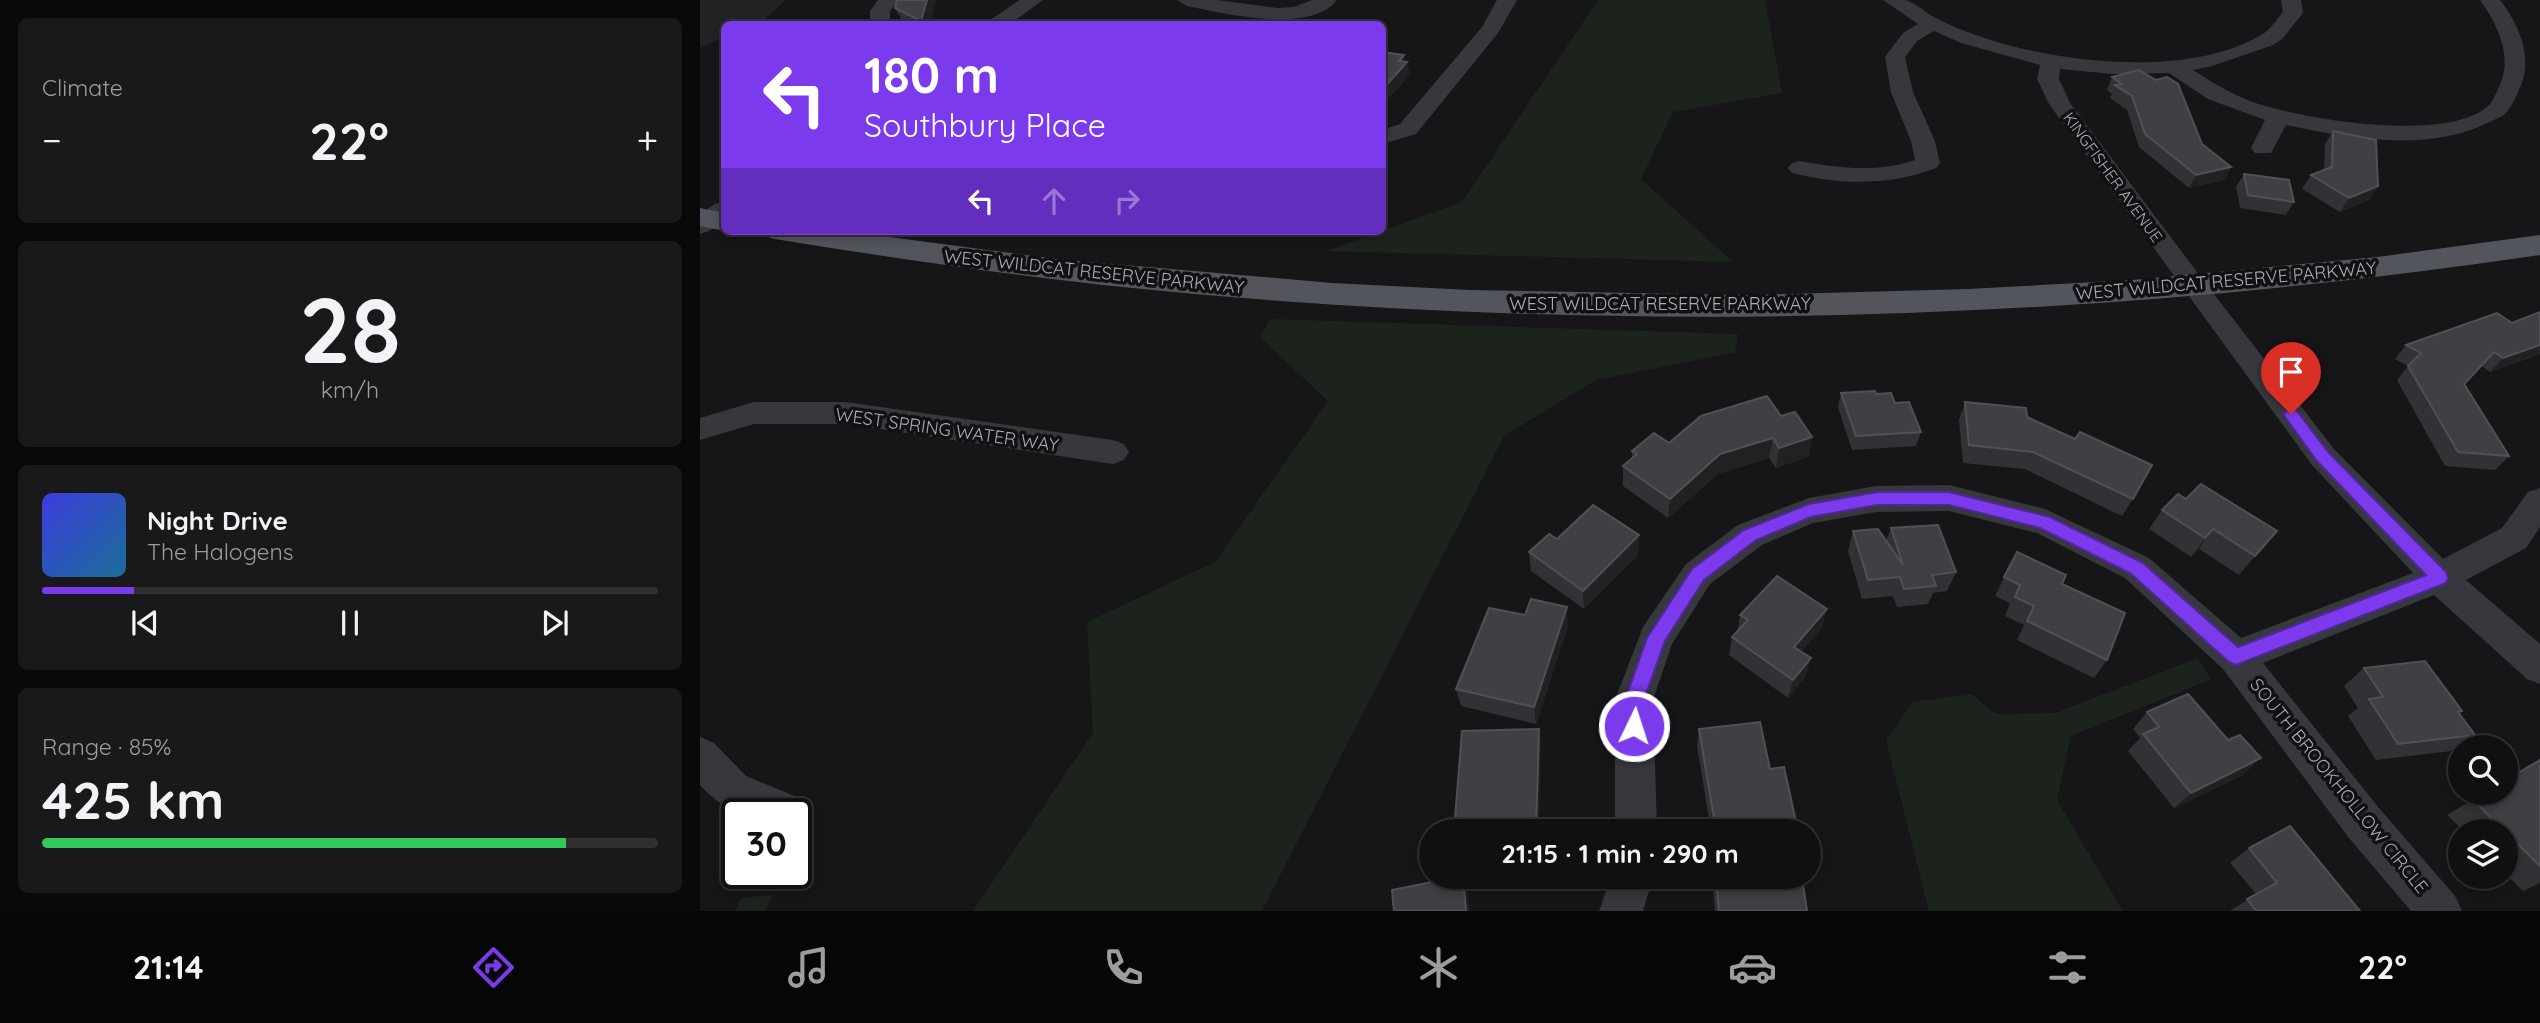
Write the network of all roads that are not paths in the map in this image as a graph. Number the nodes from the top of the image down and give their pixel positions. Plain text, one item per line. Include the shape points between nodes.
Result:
1 (888, 0) edge
2 (1033, 0) edge
3 (1187, 0) edge
4 (1327, 0) edge
5 (1507, 0) edge
6 (1894, 0) edge
7 (2291, 0) edge
8 (2490, 0) edge
9 (880, 21) edge
10 (1002, 21) edge
11 (1932, 24) junction
12 (2052, 61) junction
13 (2176, 68) junction
14 (2278, 117) junction
15 (1386, 136) edge
16 (2263, 148) dead end
17 (1800, 168) dead end
18 (807, 235) edge
19 (2540, 245) edge
20 (2193, 286) junction
21 (700, 429) edge
22 (1112, 453) dead end
23 (2540, 501) edge
24 (2439, 578) junction
25 (2236, 657) junction
26 (2540, 667) edge
27 (700, 756) edge
28 (751, 798) edge
29 (1636, 819) edge
30 (1628, 889) edge
31 (1621, 911) edge
32 (2440, 911) edge

1 - 9 street via 880,11
2 - 10 street
3 - 4 street via 1283,15 1305,12
5 - 15 street via 1491,29 1408,129
6 - 11 street
7 - 13 street via 2293,13 2271,38 2225,58
8 - 14 street via 2507,30 2521,80 2497,111 2465,124 2413,133 2357,131
11 - 12 street via 1980,45
11 - 17 street via 1910,37 1895,57 1902,92 1928,163 1910,171 1843,177
12 - 13 street
12 - 20 street, KINGFISHER AVENUE via 2048,79 2060,104
13 - 14 street via 2217,95
14 - 16 street
18 - 20 main road, WEST WILDCAT RESERVE PARKWAY via 1118,278 1442,300 1620,306 1834,304
19 - 20 main road, WEST WILDCAT RESERVE PARKWAY via 2415,264
20 - 24 street, KINGFISHER AVENUE via 2323,457
21 - 22 street, WEST SPRING WATER WAY via 754,413 846,413
23 - 24 street via 2514,538
24 - 25 street
24 - 26 street, KINGFISHER AVENUE
25 - 29 street, SOUTH BROOKHOLLOW CIRCLE via 2137,568 2045,522 1949,498 1877,499 1809,511 1750,535 1698,574 1657,638 1634,700
25 - 32 street, SOUTH BROOKHOLLOW CIRCLE via 2364,823
27 - 28 street via 732,790
30 - 31 street

